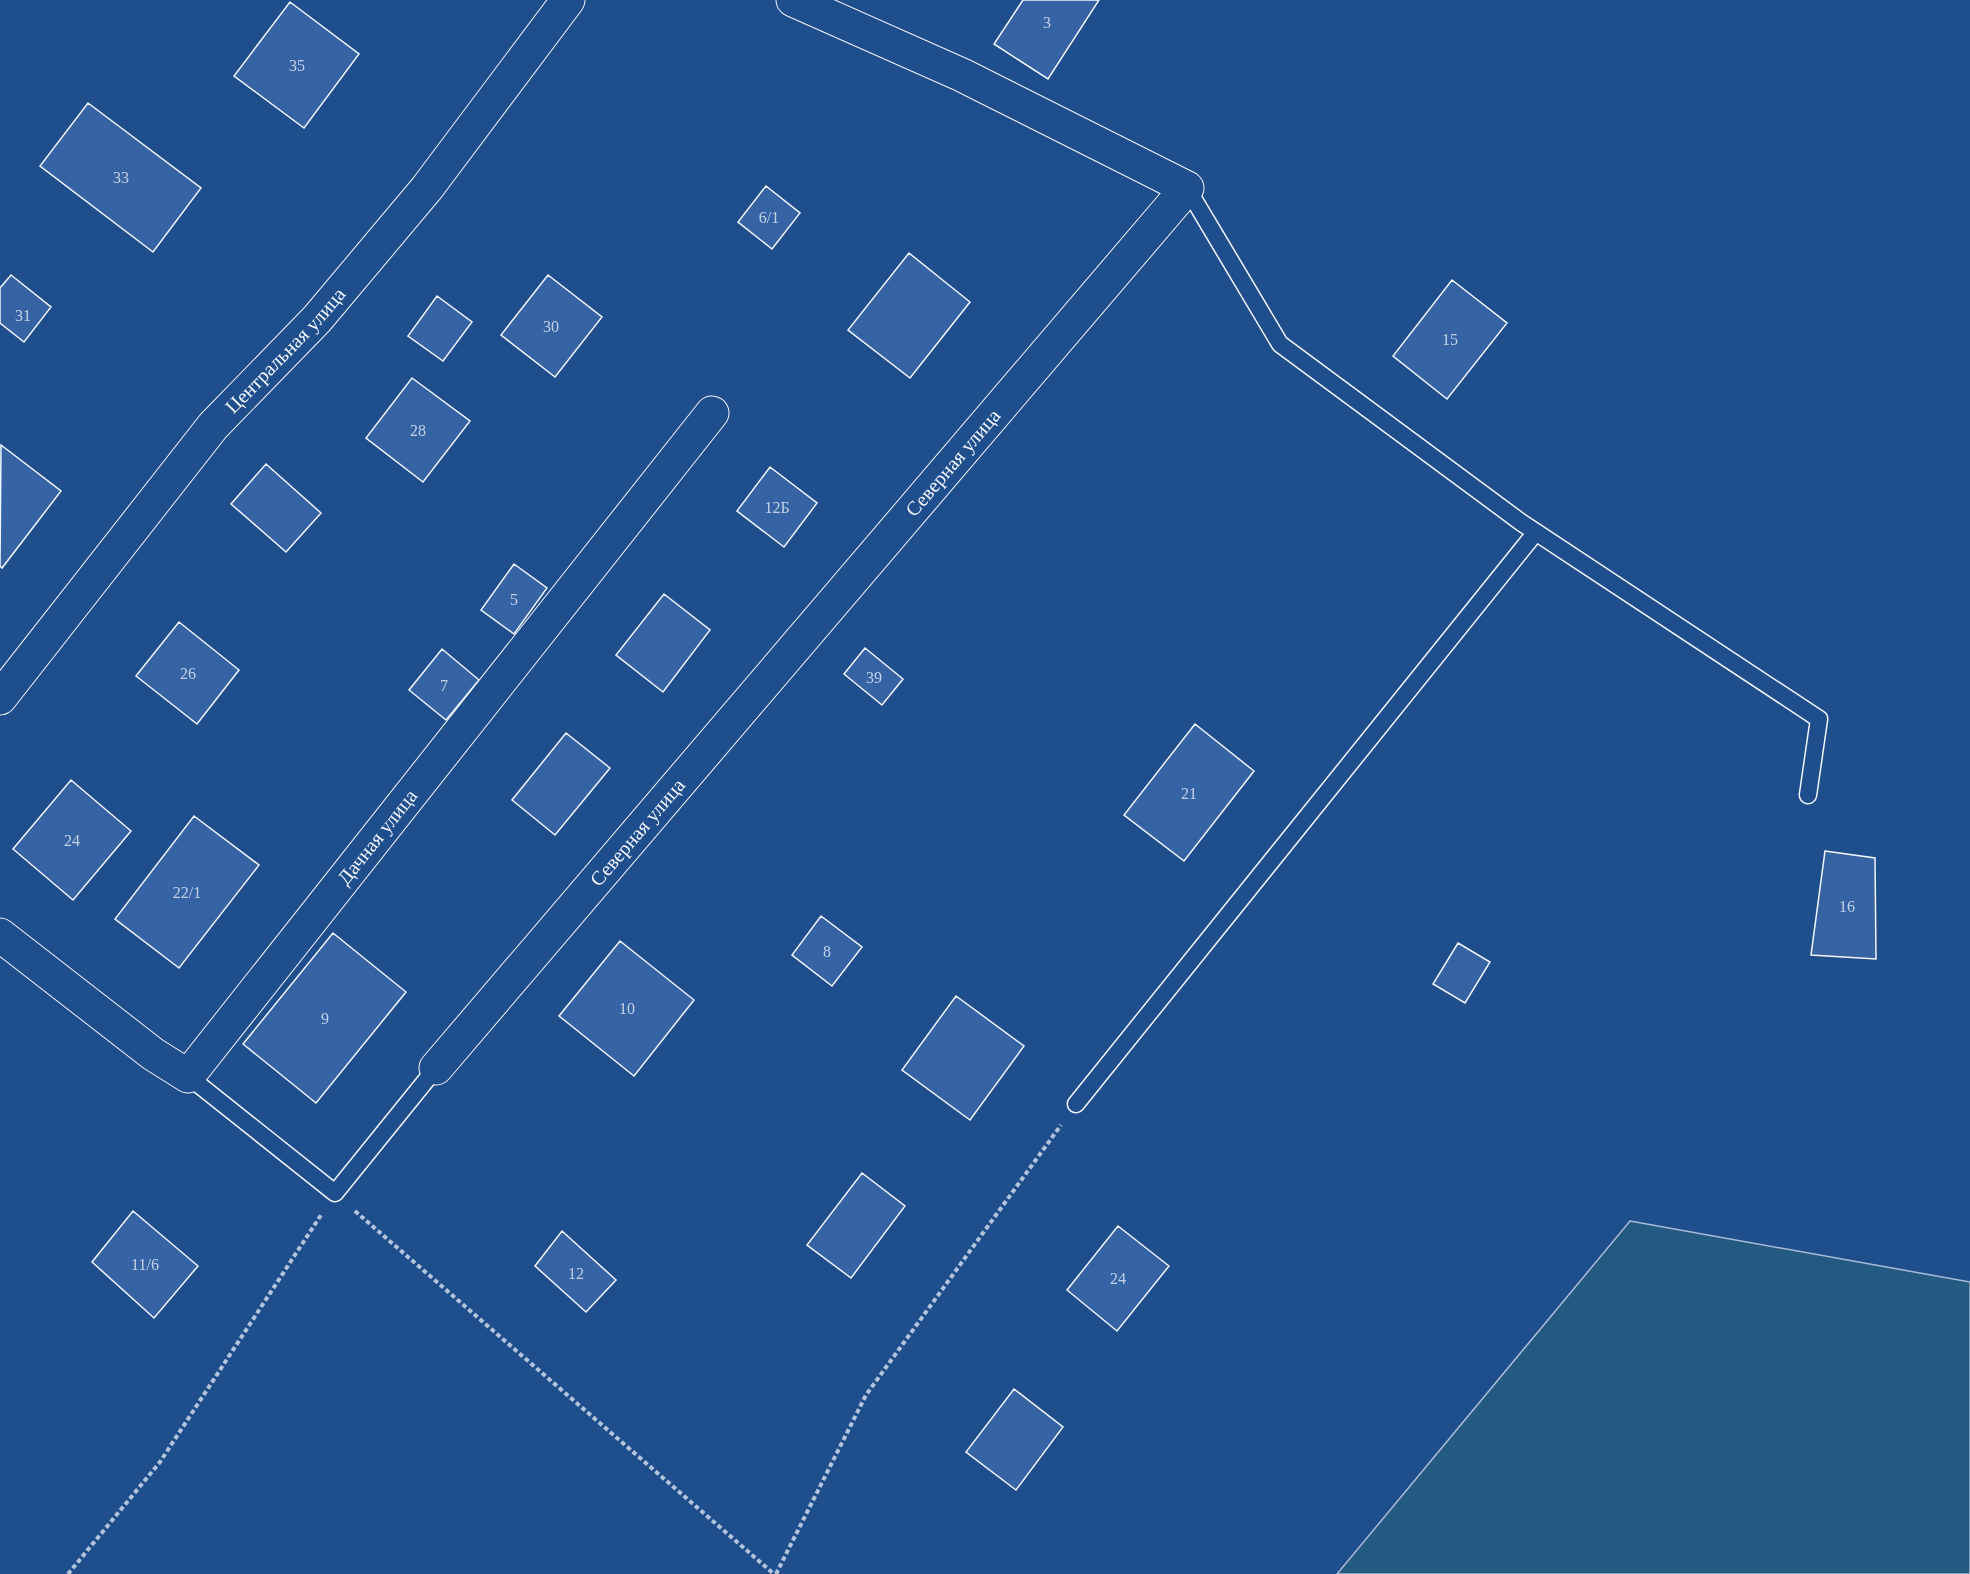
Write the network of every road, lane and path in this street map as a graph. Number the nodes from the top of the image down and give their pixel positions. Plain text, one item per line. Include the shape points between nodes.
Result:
1 (568, 0) edge
2 (793, 0) edge
3 (1187, 188) junction
4 (712, 413) dead end
5 (1536, 532) junction
6 (0, 698) edge
7 (1808, 795) dead end
8 (0, 935) edge
9 (436, 1068) joint
10 (188, 1076) junction
11 (1076, 1104) joint
12 (335, 1193) junction
13 (68, 1574) edge
14 (775, 1574) edge

1 - 6 street, Центральная улица via 426,188 316,319 213,426
2 - 3 street via 962,75
3 - 5 lane via 1280,344
3 - 9 street, Северная улица
4 - 10 street, Дачная улица
5 - 7 lane via 1819,719
5 - 11 lane
8 - 10 street via 153,1054
9 - 12 lane
10 - 12 lane
11 - 14 path via 866,1395
12 - 13 path via 160,1462
12 - 14 path

